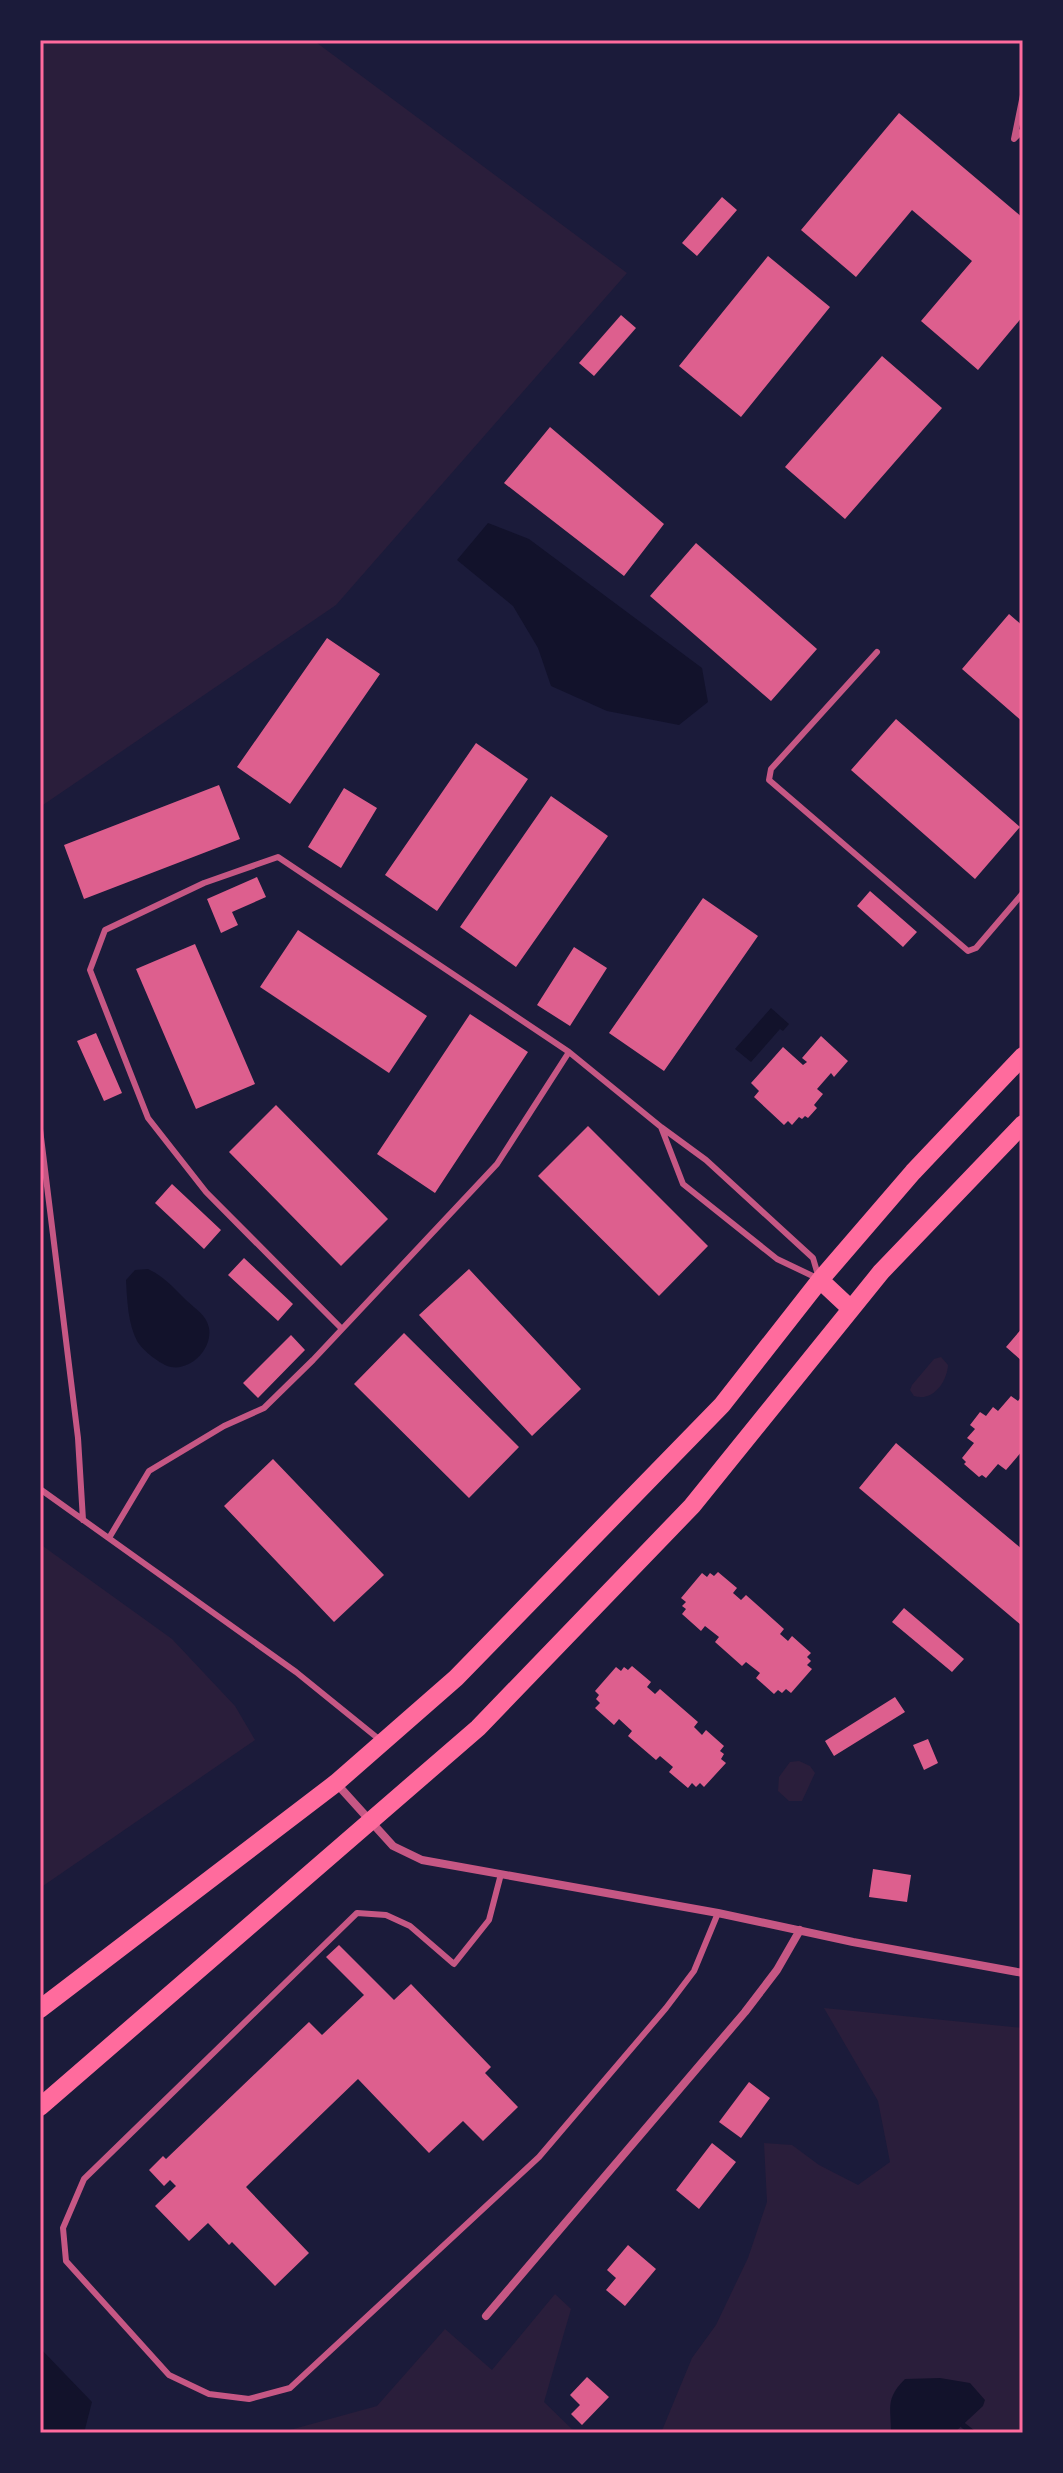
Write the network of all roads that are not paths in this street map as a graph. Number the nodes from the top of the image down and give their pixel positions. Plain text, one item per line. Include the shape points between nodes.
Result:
1 (1023, 95) edge
2 (1023, 130) edge
3 (877, 652) dead end
4 (1023, 893) edge
5 (569, 1052) junction
6 (1023, 1056) edge
7 (1023, 1124) edge
8 (661, 1127) junction
9 (40, 1129) edge
10 (820, 1280) junction
11 (851, 1309) junction
12 (342, 1329) junction
13 (40, 1489) edge
14 (83, 1520) junction
15 (109, 1538) junction
16 (383, 1742) junction
17 (336, 1783) junction
18 (370, 1824) junction
19 (501, 1874) junction
20 (718, 1913) junction
21 (800, 1930) junction
22 (1023, 1973) edge
23 (40, 2009) edge
24 (40, 2107) edge
25 (486, 2316) dead end

1 - 2 lane via 1014,139
3 - 4 lane via 771,769 769,780 968,951
5 - 8 lane
5 - 12 lane via 497,1164
5 - 12 lane via 278,857 204,883 105,930 90,970 148,1118 206,1192
6 - 10 main road
7 - 11 main road
8 - 10 lane via 706,1160 813,1258
8 - 10 lane via 683,1184 777,1259
9 - 14 lane
10 - 11 main road
10 - 16 main road via 722,1405 456,1678
11 - 18 main road via 692,1506 478,1728
12 - 15 lane via 264,1408 149,1471
13 - 14 lane
14 - 15 lane
15 - 16 lane via 296,1672
16 - 17 main road
17 - 18 street
17 - 23 main road
18 - 19 street via 413,1856
18 - 24 main road
19 - 20 street
19 - 20 lane via 489,1920 454,1964 410,1926 386,1915 357,1913 84,2179 63,2228 66,2261 169,2375 209,2394 249,2399 290,2388 539,2157 694,1971
20 - 21 street
21 - 22 street
21 - 25 street via 745,2012

